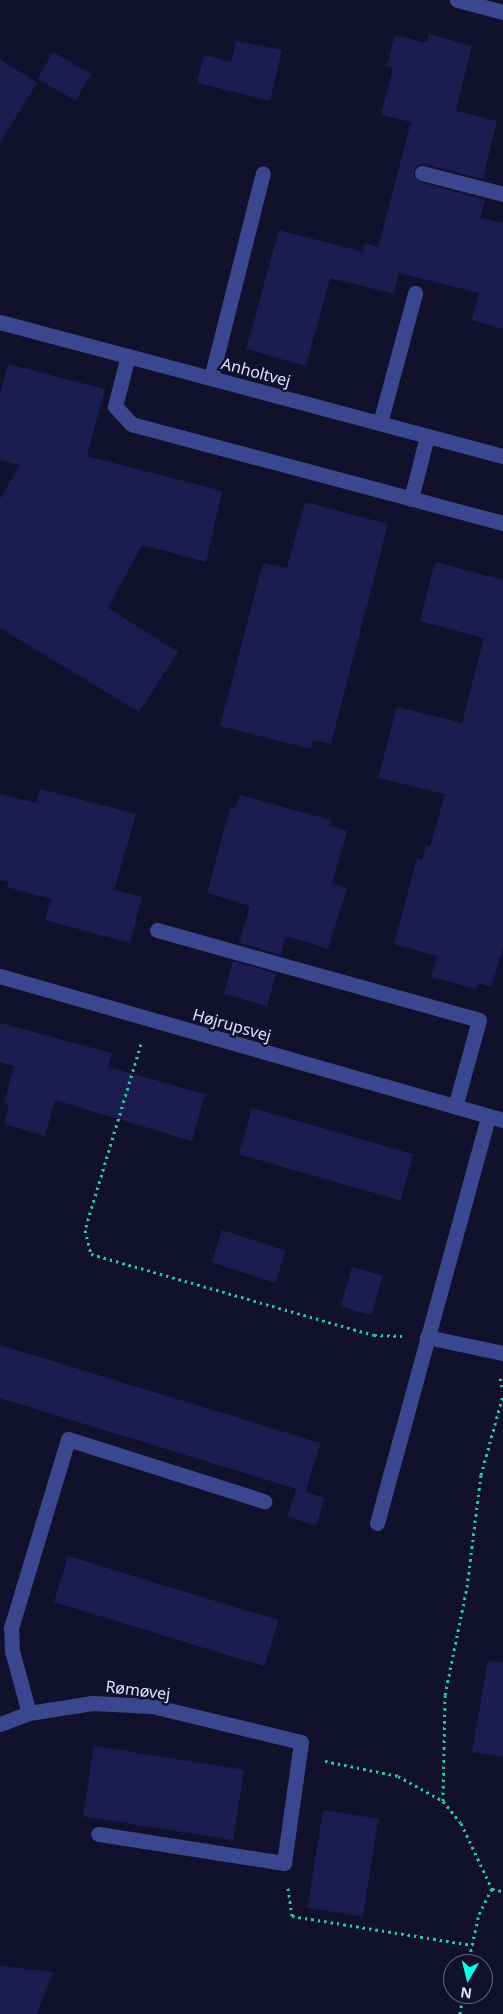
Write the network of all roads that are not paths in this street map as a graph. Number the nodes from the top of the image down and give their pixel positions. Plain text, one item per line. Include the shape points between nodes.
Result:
1 (457, 0) edge
2 (503, 12) edge
3 (263, 173) dead end
4 (422, 173) dead end
5 (503, 194) edge
6 (415, 293) dead end
7 (0, 322) edge
8 (128, 356) junction
9 (211, 378) junction
10 (380, 423) junction
11 (428, 436) junction
12 (503, 456) edge
13 (411, 499) junction
14 (503, 524) edge
15 (157, 930) dead end
16 (0, 976) edge
17 (455, 1107) junction
18 (496, 1118) edge
19 (427, 1337) junction
20 (503, 1353) edge
21 (264, 1501) dead end
22 (377, 1523) dead end
23 (29, 1713) junction
24 (0, 1724) edge
25 (98, 1834) dead end

1 - 2 street
3 - 9 street
4 - 5 street
6 - 10 street
7 - 8 street, Anholtvej
8 - 9 street, Anholtvej
8 - 13 street via 115,406 131,424
9 - 10 street, Anholtvej
10 - 11 street, Anholtvej
11 - 12 street, Anholtvej
11 - 13 street
13 - 14 street
15 - 17 street via 479,1020
16 - 17 street, Højrupsvej
17 - 18 street, Højrupsvej
18 - 19 street
19 - 20 street
19 - 22 street
21 - 23 street via 68,1439 11,1628 12,1651
23 - 24 street, Rømøvej
23 - 25 street, Rømøvej via 92,1703 152,1706 301,1742 284,1863

